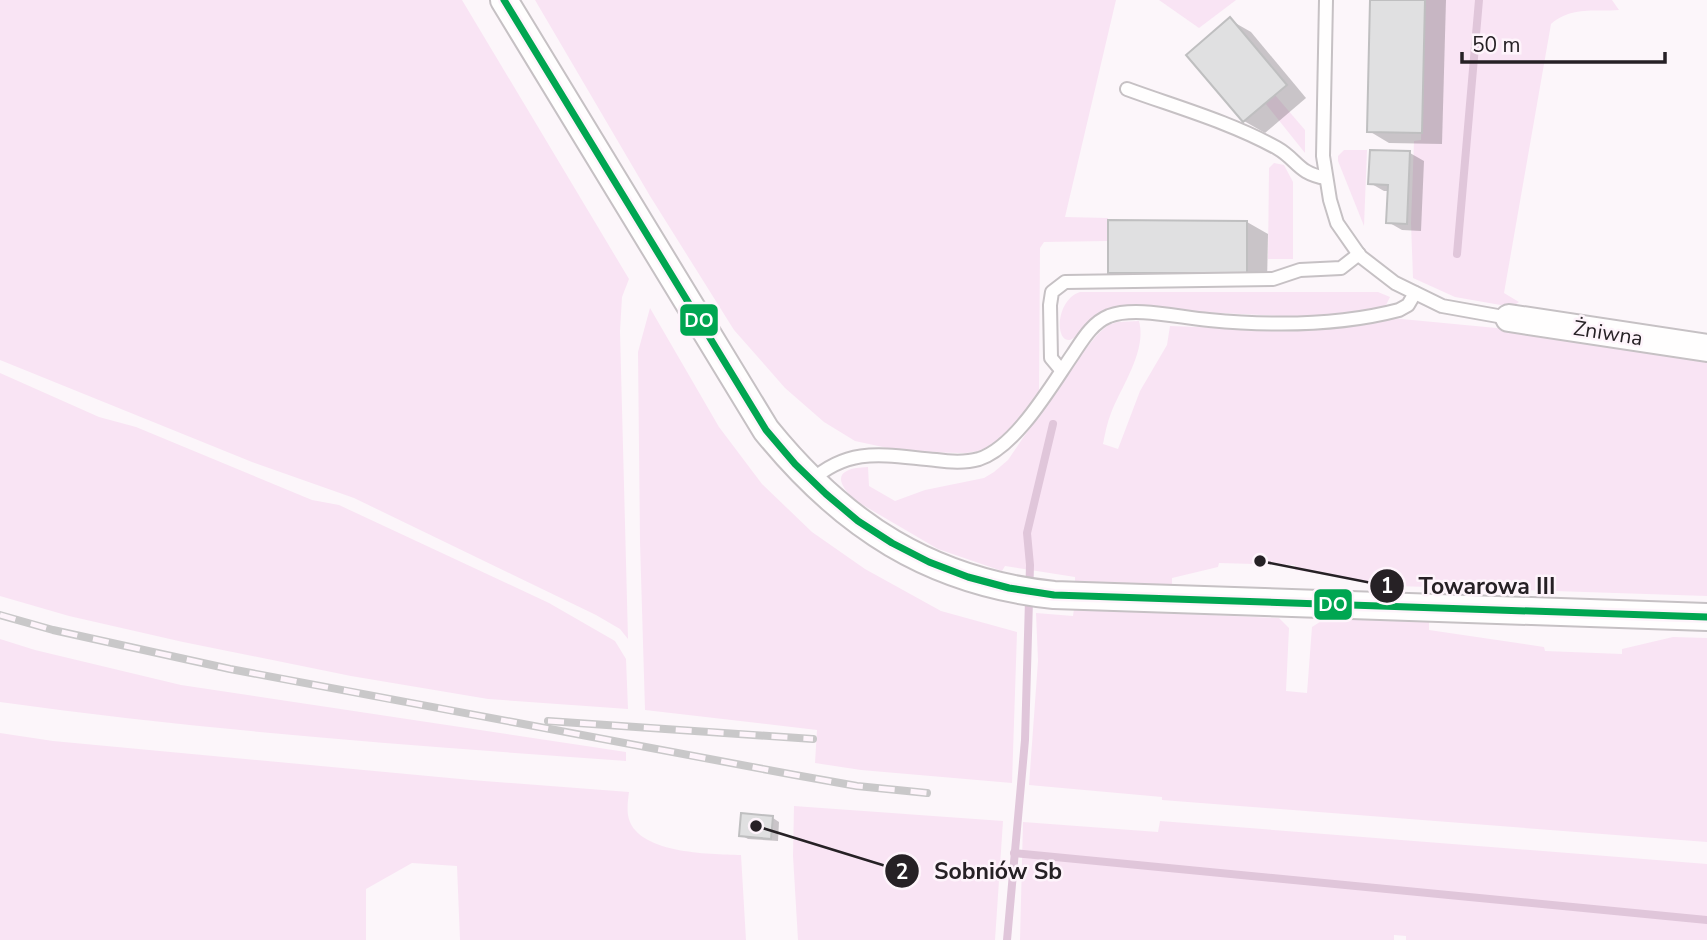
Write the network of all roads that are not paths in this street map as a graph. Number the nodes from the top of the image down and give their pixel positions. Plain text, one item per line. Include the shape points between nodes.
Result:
1 (504, 0) edge
2 (1326, 0) edge
3 (1127, 89) dead end
4 (1326, 178) junction
5 (1359, 254) junction
6 (1415, 293) junction
7 (1509, 318) joint
8 (1707, 348) edge
9 (1061, 370) junction
10 (811, 481) junction
11 (1707, 617) edge

1 - 10 street via 766,430
2 - 4 lane
3 - 4 lane via 1260,140 1279,149 1308,174
4 - 5 lane via 1338,223
5 - 6 lane
5 - 9 lane via 1341,268 1300,270 1273,279 1065,282 1052,292 1050,305 1051,358
6 - 7 lane via 1457,310
6 - 9 lane via 1399,310 1330,322 1119,314 1090,330
7 - 8 street, Żniwna
9 - 10 lane via 1018,430 979,458 957,462 853,457 830,466
10 - 11 street via 844,512 901,548 945,569 1026,592

